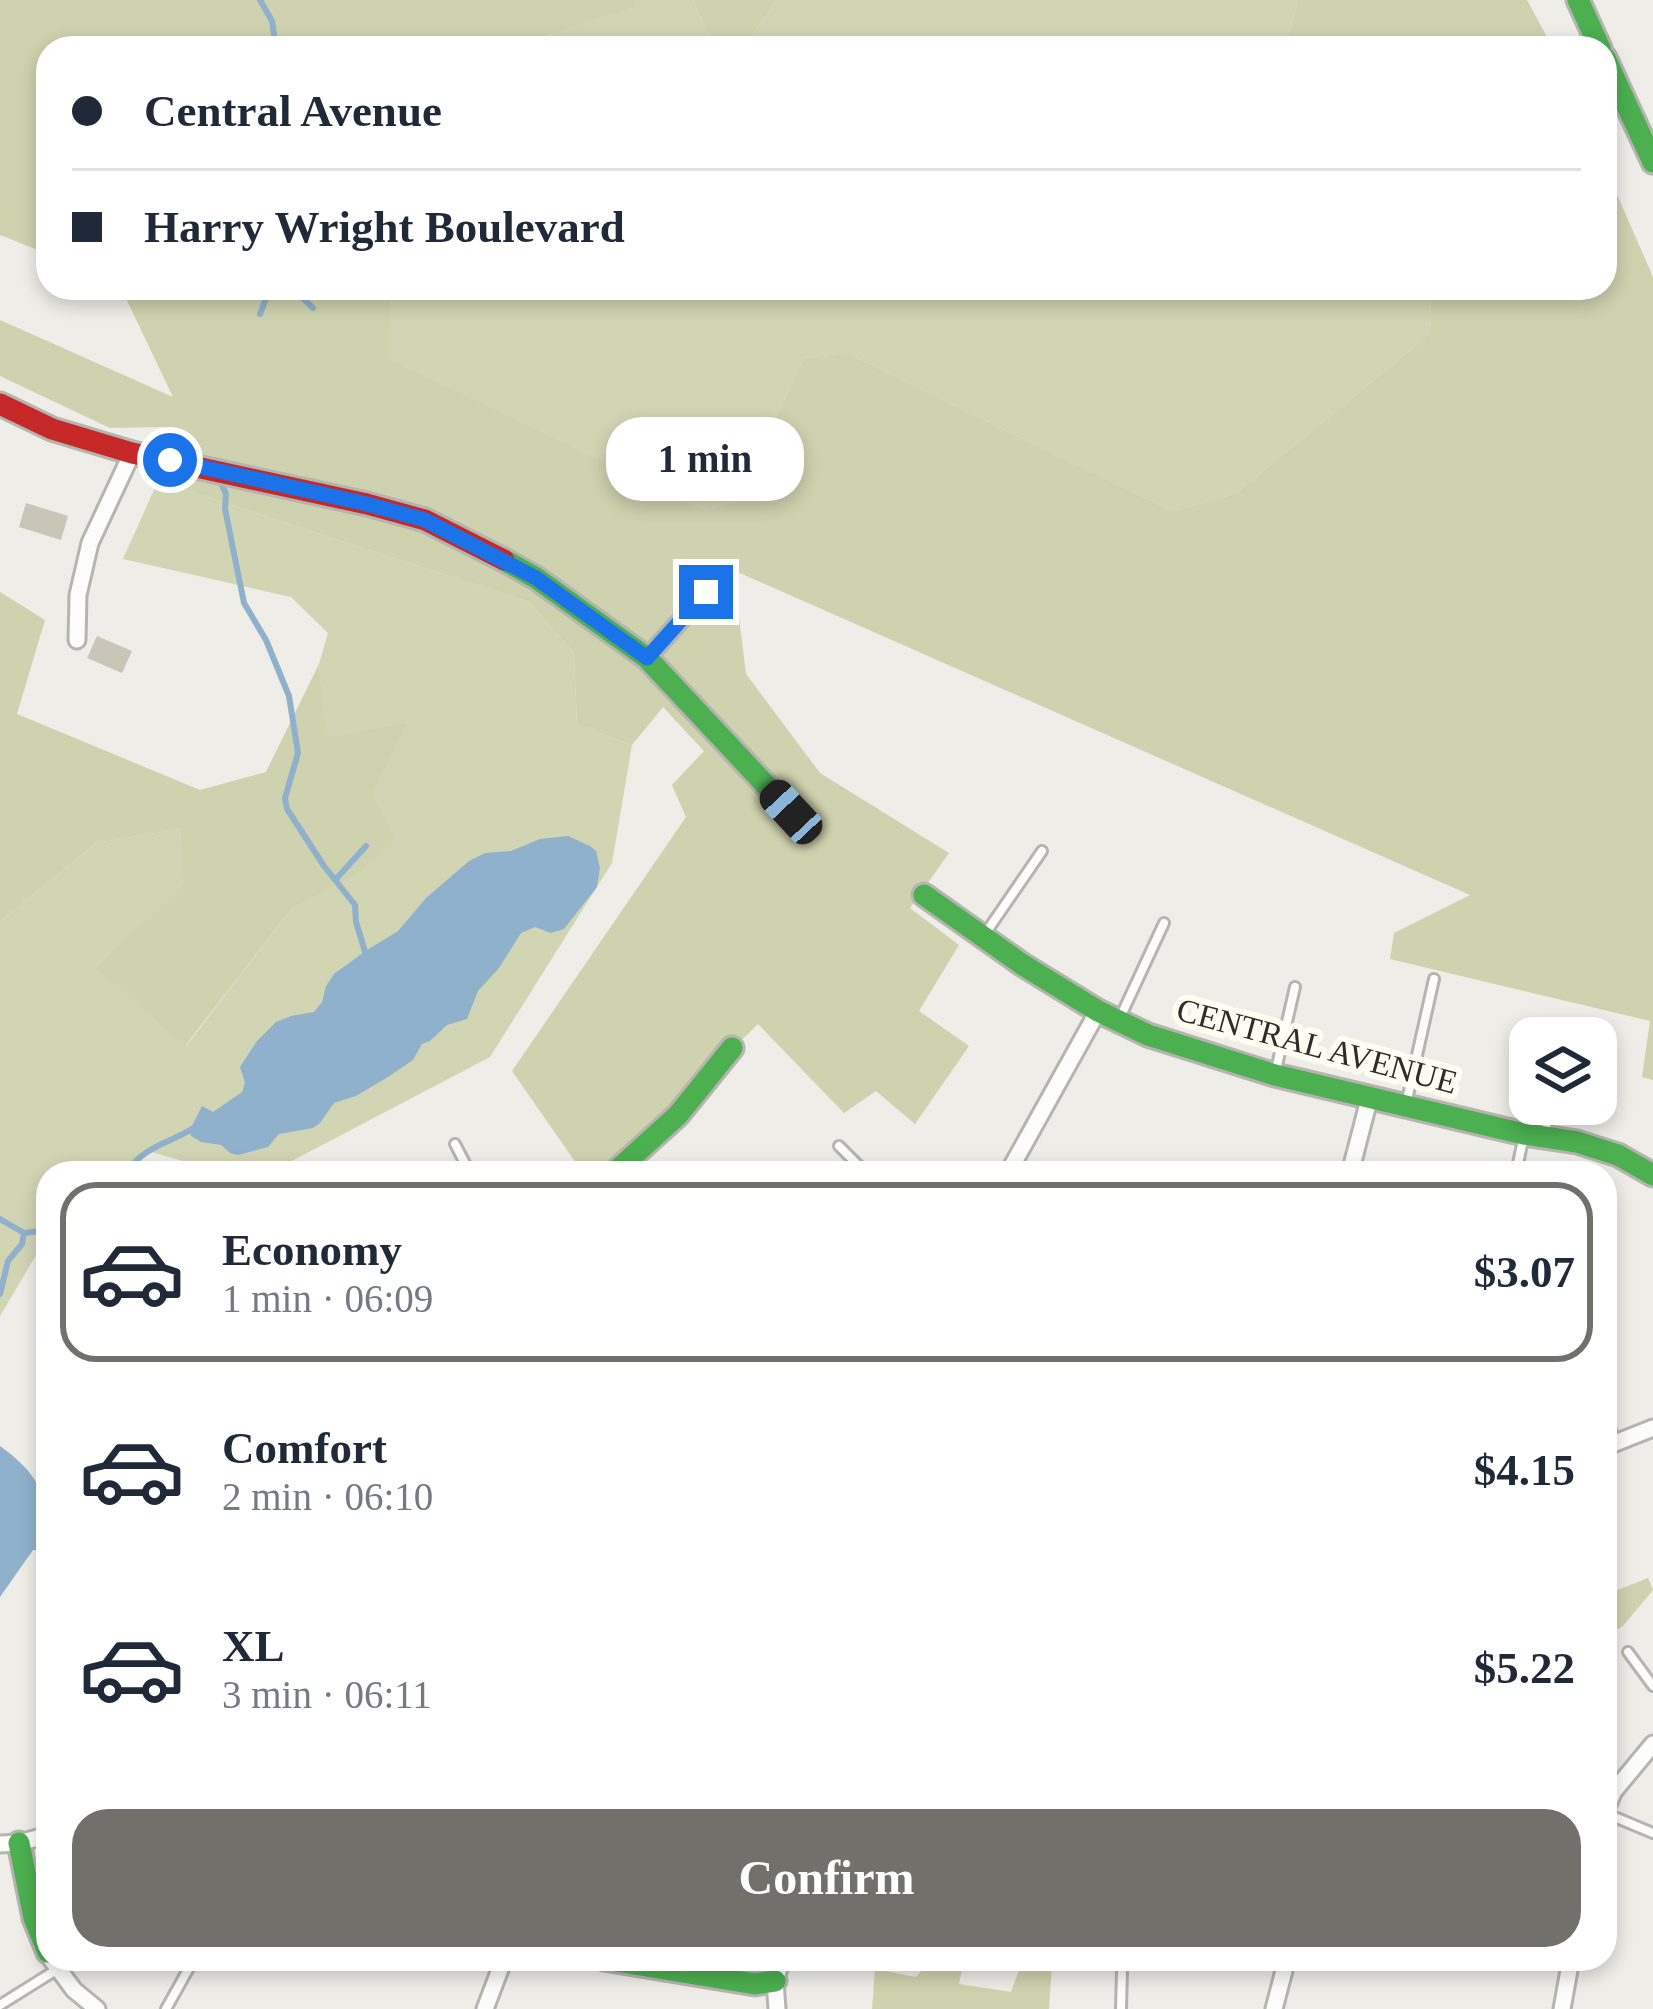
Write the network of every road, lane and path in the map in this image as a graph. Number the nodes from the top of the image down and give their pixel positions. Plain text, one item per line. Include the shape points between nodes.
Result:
1 (1578, 0) edge
2 (1594, 36) edge
3 (1617, 84) edge
4 (1653, 162) edge
5 (0, 404) edge
6 (132, 453) junction
7 (706, 592) dead end
8 (77, 640) dead end
9 (647, 658) junction
10 (791, 812) dead end
11 (1042, 851) dead end
12 (923, 895) dead end
13 (1164, 923) dead end
14 (982, 938) junction
15 (1434, 979) dead end
16 (1294, 987) dead end
17 (1098, 1011) junction
18 (1118, 1022) junction
19 (732, 1048) dead end
20 (1275, 1075) junction
21 (1370, 1096) junction
22 (1406, 1105) junction
23 (1539, 1125) edge
24 (1534, 1135) junction
25 (455, 1144) dead end
26 (838, 1145) dead end
27 (464, 1161) edge
28 (629, 1161) edge
29 (854, 1161) edge
30 (1015, 1161) edge
31 (1353, 1161) edge
32 (1522, 1161) edge
33 (1653, 1175) edge
34 (1653, 1428) edge
35 (1617, 1442) edge
36 (1628, 1652) dead end
37 (1653, 1686) edge
38 (1653, 1744) edge
39 (1617, 1789) edge
40 (1617, 1813) edge
41 (1653, 1833) edge
42 (9, 1844) edge
43 (36, 1923) edge
44 (40, 1971) edge
45 (60, 1971) edge
46 (187, 1971) edge
47 (499, 1971) edge
48 (676, 1971) edge
49 (778, 1971) edge
50 (1122, 1971) dead end
51 (1284, 1971) edge
52 (1569, 1971) edge
53 (775, 1982) junction
54 (0, 2006) edge
55 (1564, 2008) edge
56 (98, 2009) edge
57 (166, 2009) edge
58 (485, 2009) edge
59 (777, 2009) edge
60 (1121, 2009) edge
61 (1274, 2009) edge

1 - 2 street
3 - 4 street
5 - 6 street
6 - 8 street via 90,543
6 - 9 street via 425,520 536,578
7 - 9 street
9 - 10 street
11 - 14 lane
12 - 14 street, CENTRAL AVENUE
13 - 18 lane
14 - 17 street, CENTRAL AVENUE
15 - 22 lane
16 - 20 lane
17 - 18 street, CENTRAL AVENUE
17 - 30 street
18 - 20 street, CENTRAL AVENUE
19 - 28 street
20 - 21 street, CENTRAL AVENUE
21 - 22 street, CENTRAL AVENUE
21 - 31 street
22 - 24 street, CENTRAL AVENUE
23 - 24 lane
24 - 32 lane
24 - 33 street, CENTRAL AVENUE via 1618,1155
25 - 27 lane
26 - 29 lane
34 - 35 street
36 - 37 lane
38 - 39 street
40 - 41 lane
42 - 43 street
44 - 54 lane
45 - 56 street
46 - 57 lane
47 - 58 street
48 - 53 street
49 - 53 street
50 - 60 lane
51 - 61 street
52 - 55 street
53 - 59 street

